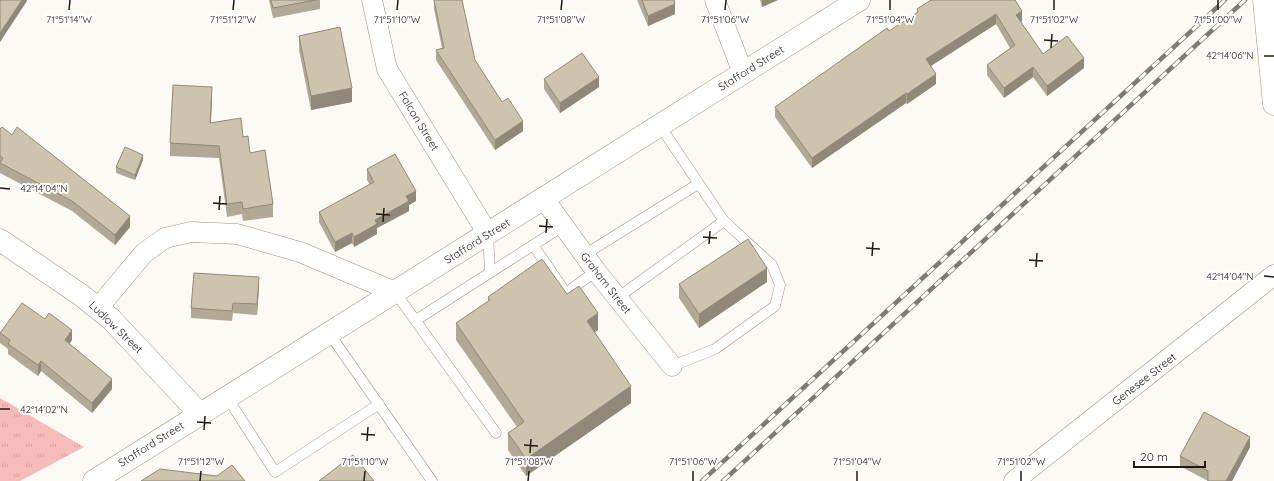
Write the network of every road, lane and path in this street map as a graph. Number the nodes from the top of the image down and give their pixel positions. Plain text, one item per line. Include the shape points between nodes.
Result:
1 (372, 0) edge
2 (715, 0) edge
3 (859, 0) edge
4 (1264, 0) edge
5 (743, 73) junction
6 (1274, 104) edge
7 (660, 126) junction
8 (698, 184) junction
9 (544, 199) junction
10 (724, 221) junction
11 (563, 226) junction
12 (488, 234) junction
13 (0, 240) edge
14 (533, 245) junction
15 (584, 255) junction
16 (490, 272) junction
17 (596, 272) junction
18 (1274, 275) edge
19 (395, 292) junction
20 (617, 298) junction
21 (98, 308) junction
22 (416, 320) junction
23 (329, 333) junction
24 (672, 366) joint
25 (227, 397) junction
26 (379, 404) junction
27 (200, 414) junction
28 (496, 433) dead end
29 (94, 481) edge
30 (432, 481) edge
31 (1014, 481) edge

1 - 12 street, Falcon Street via 387,69
2 - 5 street
3 - 5 main road, Stafford Street
4 - 6 main road
5 - 7 main road, Stafford Street
7 - 8 lane
7 - 9 main road, Stafford Street
8 - 10 lane
8 - 15 lane
9 - 11 street, Graham Street
9 - 12 main road, Stafford Street
10 - 20 lane
10 - 24 lane via 772,265 780,285 775,306 715,348
11 - 14 lane
11 - 15 street, Graham Street
12 - 16 lane
12 - 19 main road, Stafford Street
13 - 21 main road, Ludlow Street
14 - 16 lane
14 - 17 lane via 566,293
15 - 17 street, Graham Street
16 - 22 lane
17 - 20 street, Graham Street
18 - 31 street, Genesee Street
19 - 21 street via 300,252 237,234 191,232 165,238 144,253
19 - 22 lane
19 - 23 main road, Stafford Street
20 - 24 street, Graham Street
21 - 27 main road, Ludlow Street via 124,332
22 - 28 lane
23 - 25 main road, Stafford Street
23 - 26 lane
25 - 26 lane via 275,472
25 - 27 main road, Stafford Street
26 - 30 lane
27 - 29 main road, Stafford Street

